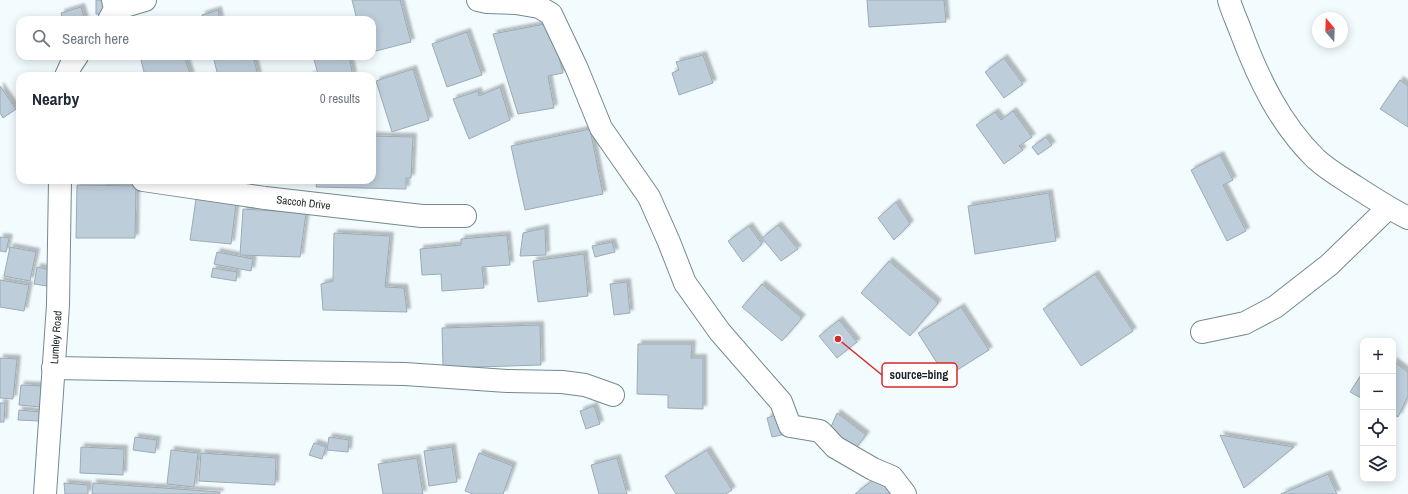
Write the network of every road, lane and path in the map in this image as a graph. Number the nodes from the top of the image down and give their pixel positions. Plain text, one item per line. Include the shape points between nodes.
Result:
1 (145, 0) edge
2 (478, 0) edge
3 (1229, 0) edge
4 (112, 10) edge
5 (75, 60) edge
6 (68, 72) edge
7 (60, 184) edge
8 (170, 184) edge
9 (1388, 208) junction
10 (465, 216) dead end
11 (1408, 218) edge
12 (1202, 332) dead end
13 (53, 368) junction
14 (614, 395) dead end
15 (45, 494) edge
16 (905, 494) edge

1 - 4 street
2 - 16 street via 539,7 552,14 601,128 649,197 685,284 720,332 781,402 790,426 820,431 835,447 873,469 892,476
3 - 9 street via 1251,61 1266,92 1301,143 1339,177
5 - 6 street
7 - 13 street, Lumley Road via 58,305
8 - 10 street, Saccoh Drive via 408,215
9 - 11 street
9 - 12 street via 1329,265 1275,307 1244,323
13 - 14 street via 405,374 562,382
13 - 15 street, Lumley Road

